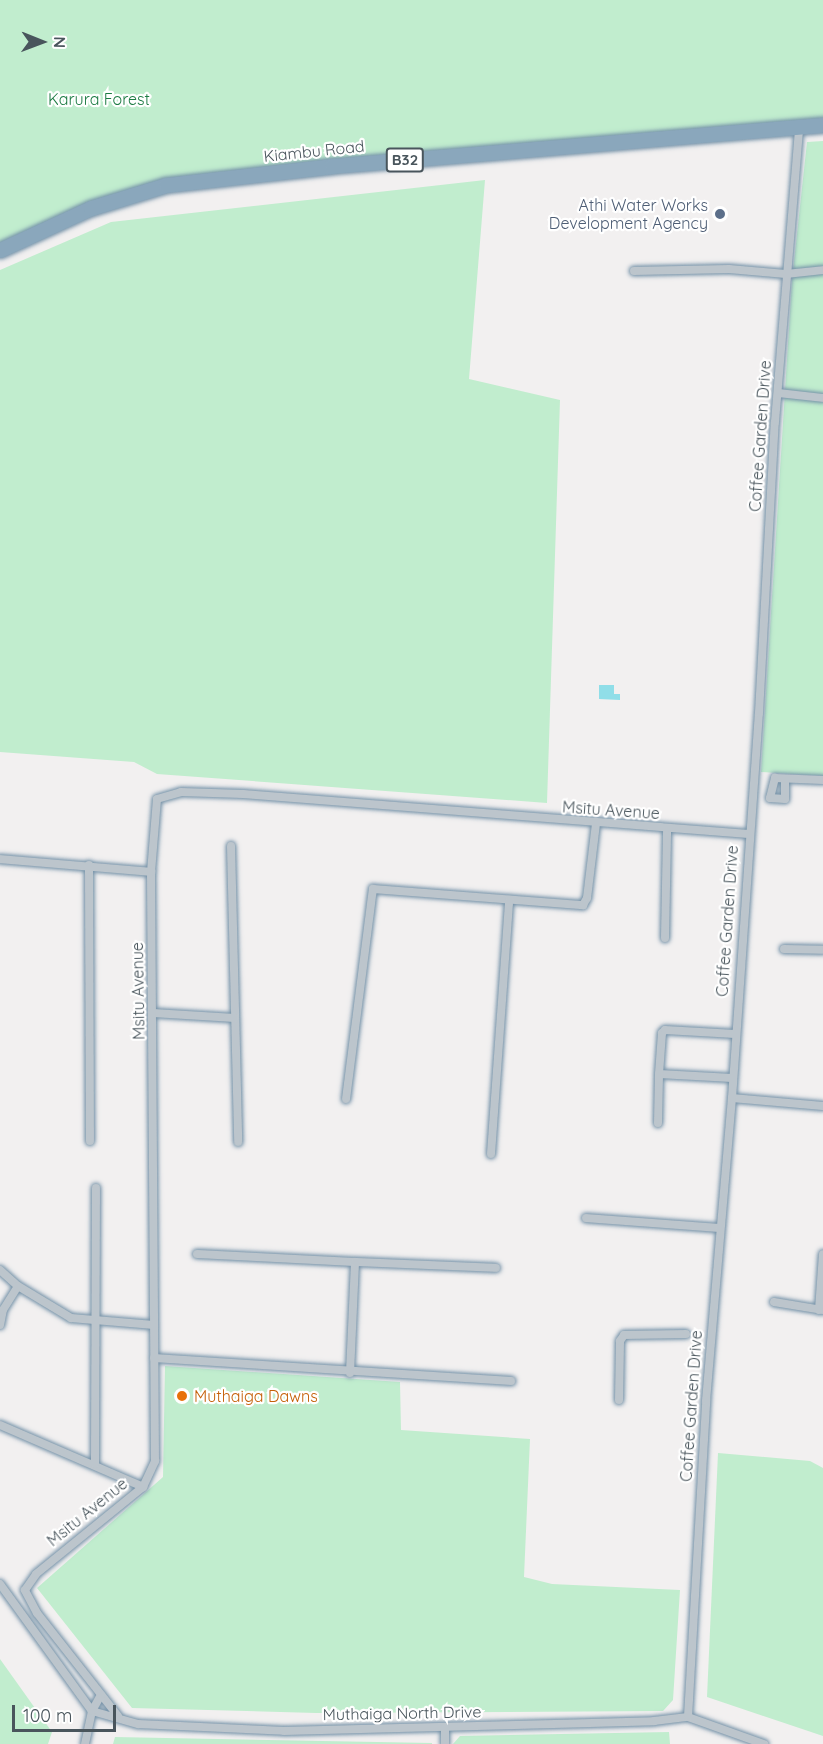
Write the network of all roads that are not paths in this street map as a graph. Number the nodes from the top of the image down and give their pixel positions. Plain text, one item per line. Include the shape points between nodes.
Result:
1 (823, 125) edge
2 (799, 127) junction
3 (0, 250) edge
4 (823, 270) edge
5 (634, 271) dead end
6 (786, 274) junction
7 (778, 393) junction
8 (823, 398) edge
9 (785, 778) dead end
10 (823, 780) edge
11 (596, 824) junction
12 (667, 829) junction
13 (748, 834) junction
14 (231, 846) dead end
15 (0, 859) edge
16 (89, 865) junction
17 (151, 872) junction
18 (509, 900) junction
19 (665, 938) dead end
20 (783, 949) dead end
21 (823, 950) edge
22 (153, 1013) junction
23 (235, 1018) junction
24 (735, 1034) junction
25 (659, 1074) junction
26 (732, 1078) junction
27 (732, 1098) junction
28 (346, 1099) dead end
29 (823, 1106) edge
30 (658, 1123) dead end
31 (90, 1141) dead end
32 (238, 1142) dead end
33 (491, 1154) dead end
34 (96, 1188) dead end
35 (586, 1218) dead end
36 (719, 1228) junction
37 (196, 1254) dead end
38 (823, 1254) edge
39 (355, 1262) junction
40 (496, 1268) dead end
41 (0, 1270) edge
42 (18, 1286) junction
43 (774, 1302) dead end
44 (821, 1310) edge
45 (94, 1320) junction
46 (0, 1325) edge
47 (154, 1325) junction
48 (686, 1334) dead end
49 (154, 1358) junction
50 (351, 1373) junction
51 (511, 1381) dead end
52 (619, 1400) dead end
53 (0, 1425) edge
54 (95, 1464) junction
55 (143, 1487) junction
56 (0, 1584) edge
57 (101, 1695) junction
58 (92, 1711) junction
59 (118, 1716) junction
60 (688, 1717) junction
61 (445, 1728) junction
62 (85, 1744) edge
63 (446, 1744) edge
64 (764, 1744) edge

1 - 2 highway, Kiambu Road / B32
2 - 3 highway, Kiambu Road / B32 via 332,166 166,185 91,208
2 - 6 street, Coffee Garden Drive
4 - 6 street
5 - 6 street via 729,269
6 - 7 street, Coffee Garden Drive
7 - 8 street
7 - 13 street, Coffee Garden Drive
9 - 10 street
11 - 12 street, Msitu Avenue
11 - 17 street, Msitu Avenue via 243,794 168,794 155,802
11 - 18 street via 584,904
12 - 13 street, Msitu Avenue
12 - 19 street
13 - 24 street, Coffee Garden Drive
14 - 23 street
15 - 16 street
16 - 17 street
16 - 31 street
17 - 22 street, Msitu Avenue
18 - 28 street via 373,889
18 - 33 street
20 - 21 street
22 - 23 street
22 - 47 street, Msitu Avenue
23 - 32 street
24 - 25 street via 666,1030 662,1033
24 - 26 street, Coffee Garden Drive
25 - 26 street
25 - 30 street
26 - 27 street, Coffee Garden Drive
27 - 29 street
27 - 36 street, Coffee Garden Drive
34 - 45 street
35 - 36 street
36 - 60 street, Coffee Garden Drive
37 - 39 street
38 - 44 street
39 - 40 street
39 - 50 street
41 - 42 street
42 - 45 street via 71,1318
42 - 46 street via 3,1310
43 - 44 street
45 - 47 street
45 - 54 street
47 - 49 street, Msitu Avenue
48 - 52 street via 624,1335 620,1341
49 - 50 street
49 - 55 street, Msitu Avenue via 154,1461
50 - 51 street
53 - 54 street
54 - 55 street
55 - 57 street, Msitu Avenue via 36,1574 26,1588 37,1612
56 - 58 street
57 - 58 street
57 - 59 street
58 - 59 street, Muthaiga North Drive
58 - 62 street
59 - 61 street, Muthaiga North Drive via 138,1724 261,1730
60 - 61 street, Muthaiga North Drive
60 - 64 street
61 - 63 street

